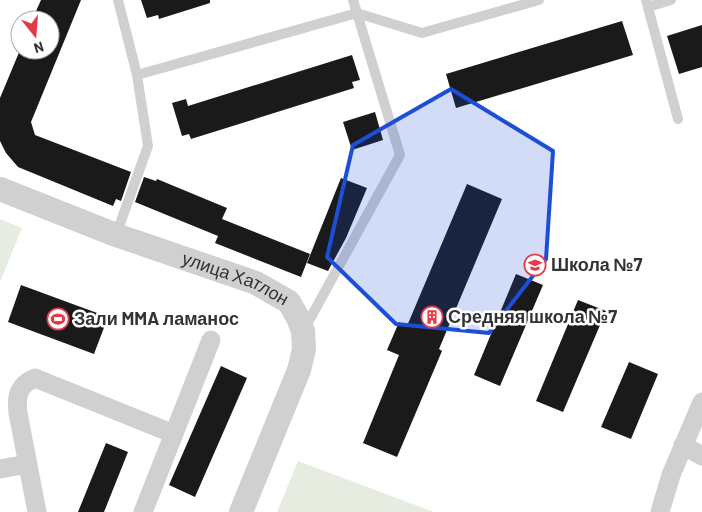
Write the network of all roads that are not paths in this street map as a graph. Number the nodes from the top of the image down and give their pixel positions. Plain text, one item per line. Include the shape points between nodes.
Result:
1 (118, 0) edge
2 (353, 0) edge
3 (539, 0) edge
4 (671, 0) edge
5 (647, 3) edge
6 (357, 13) junction
7 (137, 75) junction
8 (678, 119) dead end
9 (0, 189) edge
10 (116, 235) junction
11 (303, 331) junction
12 (211, 340) dead end
13 (702, 402) edge
14 (174, 434) junction
15 (683, 445) junction
16 (702, 456) edge
17 (28, 464) junction
18 (0, 469) edge
19 (38, 512) edge
20 (143, 512) edge
21 (241, 512) edge
22 (660, 512) edge

1 - 7 lane
2 - 6 lane
3 - 6 lane via 422,33
4 - 5 lane
5 - 8 lane
6 - 7 lane
6 - 11 lane via 400,155
7 - 10 lane via 148,146
9 - 10 street, улица Хатлон
10 - 11 street, улица Хатлон via 256,283 289,302
11 - 21 street, улица Хатлон via 304,350 299,370
12 - 14 street
13 - 15 street
14 - 17 street via 35,378 23,384 17,402
14 - 20 street
15 - 16 street
15 - 22 street
17 - 18 street
17 - 19 street

